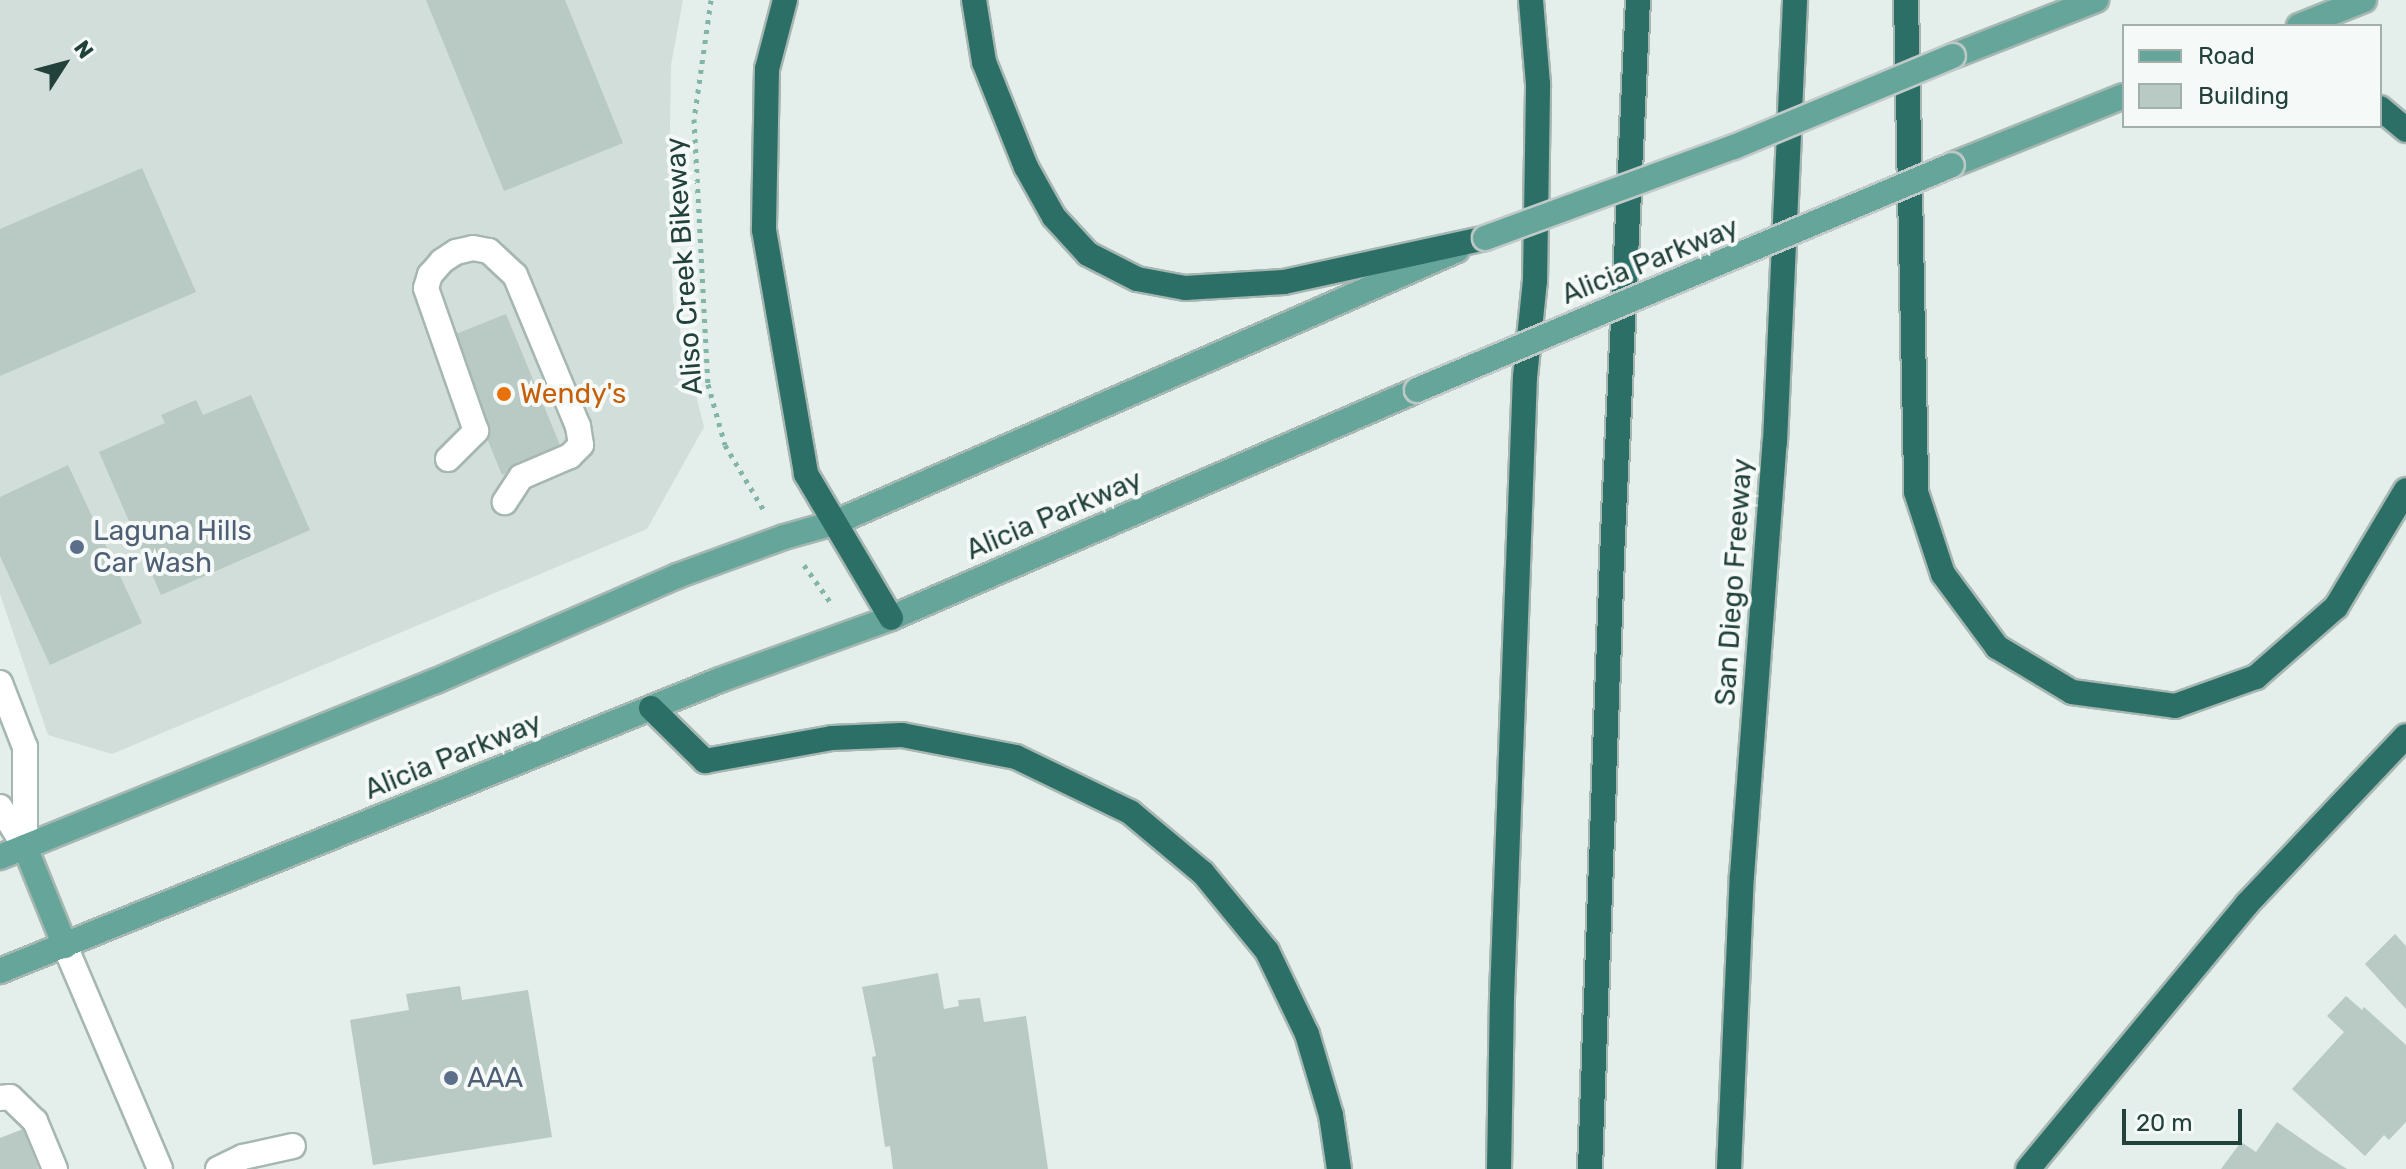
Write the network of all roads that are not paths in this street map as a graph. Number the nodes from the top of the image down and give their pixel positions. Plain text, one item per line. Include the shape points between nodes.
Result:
1 (785, 0) edge
2 (974, 0) edge
3 (1531, 0) edge
4 (1638, 0) edge
5 (1795, 0) edge
6 (1906, 0) edge
7 (2096, 0) edge
8 (2364, 0) edge
9 (2304, 24) edge
10 (2122, 97) edge
11 (2382, 110) edge
12 (2406, 130) edge
13 (1485, 238) junction
14 (448, 459) dead end
15 (2406, 490) edge
16 (505, 502) dead end
17 (834, 523) junction
18 (891, 618) junction
19 (0, 683) edge
20 (651, 708) junction
21 (2406, 736) edge
22 (0, 807) edge
23 (25, 847) junction
24 (0, 857) edge
25 (65, 946) junction
26 (0, 971) edge
27 (0, 1098) edge
28 (293, 1146) dead end
29 (55, 1169) edge
30 (160, 1169) edge
31 (218, 1169) edge
32 (1339, 1169) edge
33 (1499, 1169) edge
34 (1590, 1169) edge
35 (1729, 1169) edge
36 (2028, 1169) edge

1 - 17 highway via 767,69 764,230 806,474
2 - 13 highway via 984,62 1026,167 1054,217 1088,254 1137,279 1185,288 1284,282
3 - 33 highway via 1538,84 1535,281 1525,377
4 - 34 highway
5 - 35 highway, San Diego Freeway via 1775,442 1742,876
6 - 15 highway via 1916,492 1943,574 1997,647 2072,692 2175,706 2256,677 2336,607
7 - 13 main road, bridge via 1734,147
8 - 9 main road
10 - 18 main road, Alicia Parkway, bridge via 1417,390
11 - 12 highway
13 - 17 main road
14 - 16 street via 476,431 426,288 442,261 473,248 489,251 515,275 580,436 581,445 570,456 521,477
17 - 18 highway
17 - 23 main road via 677,576 436,681
18 - 20 main road, Alicia Parkway
19 - 23 street via 25,747
20 - 25 main road, Alicia Parkway
20 - 32 highway via 705,761 832,738 924,738 1016,757 1130,812 1203,873 1267,951 1307,1034 1331,1115
21 - 36 highway via 2247,904
22 - 23 street
23 - 24 main road
23 - 25 main road
25 - 26 main road, Alicia Parkway
25 - 30 street
27 - 29 street via 10,1097 35,1121
28 - 31 street via 243,1157

